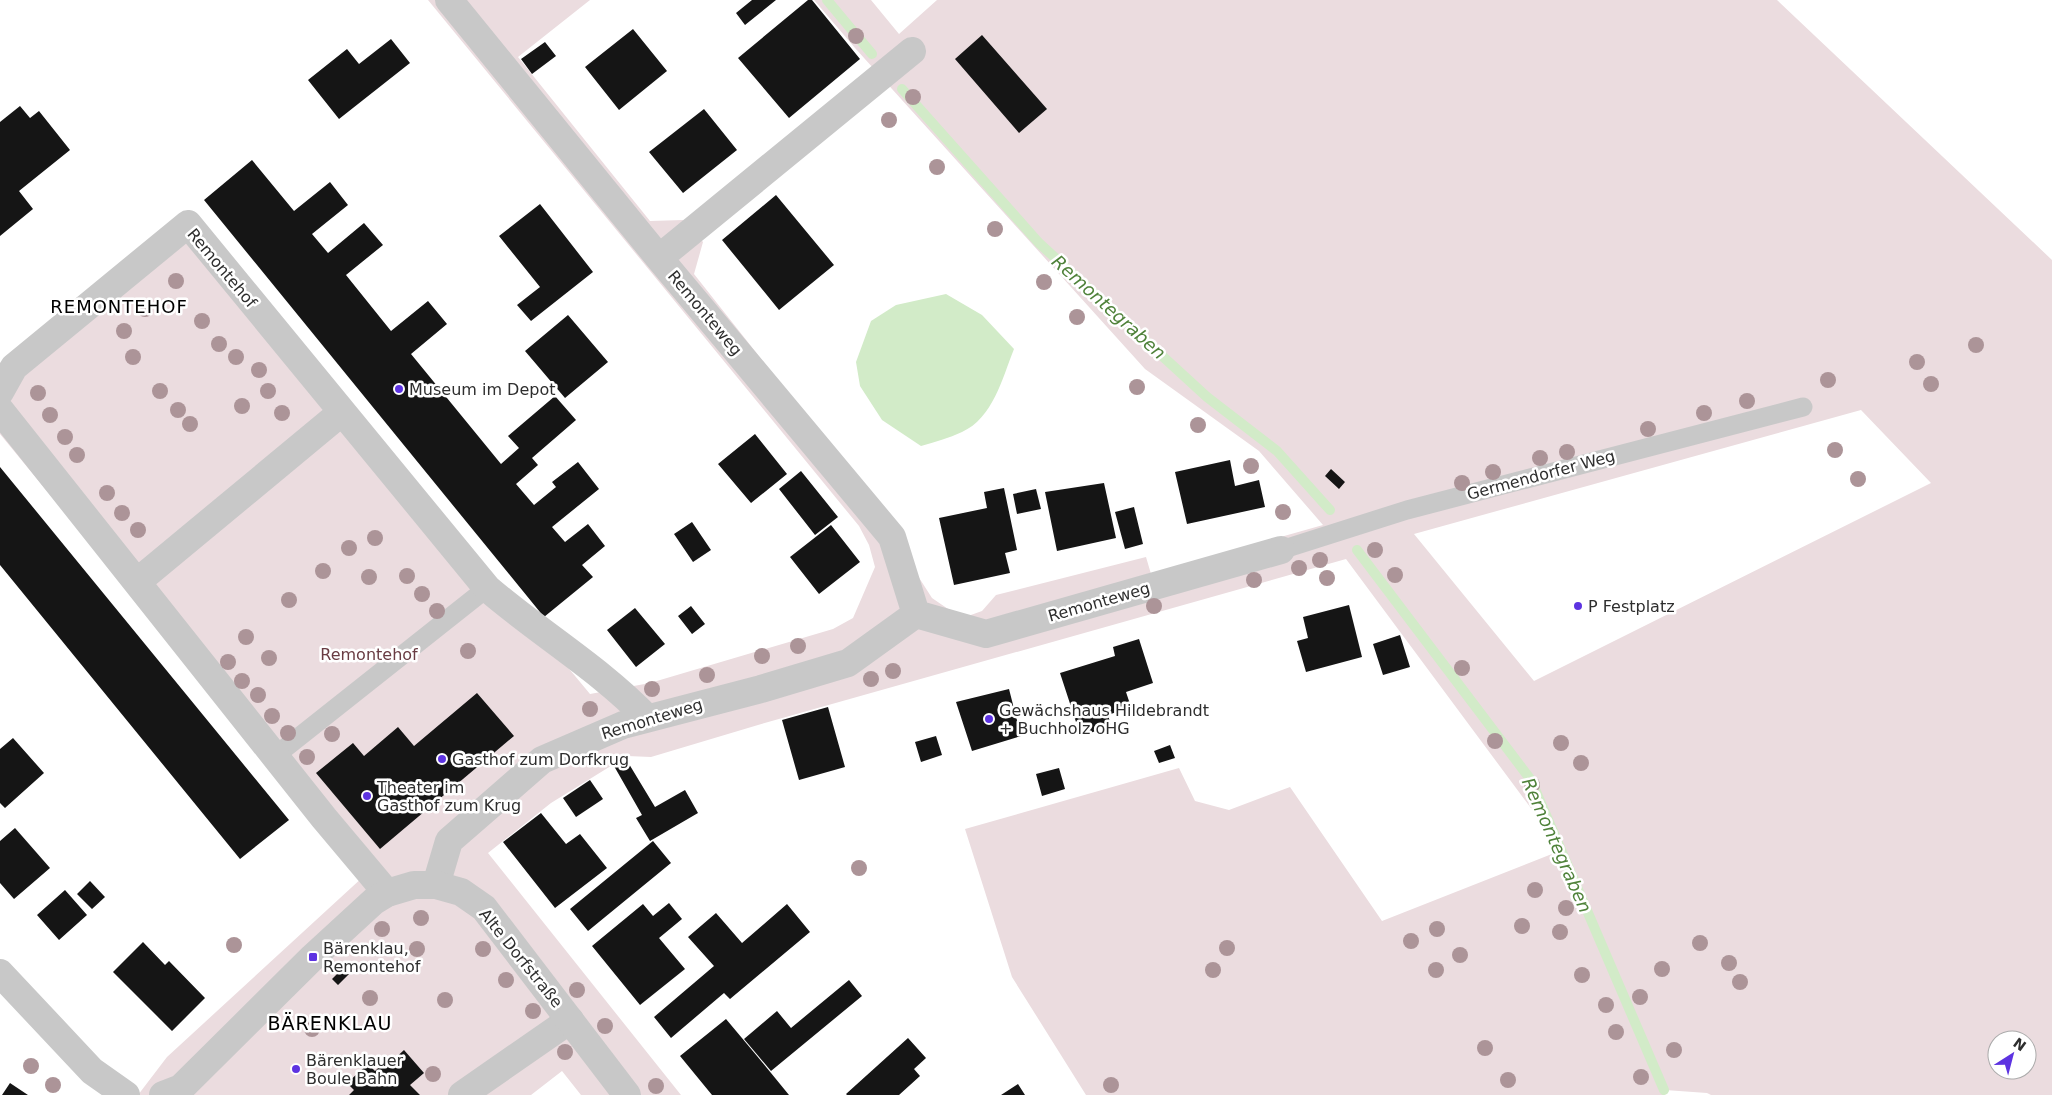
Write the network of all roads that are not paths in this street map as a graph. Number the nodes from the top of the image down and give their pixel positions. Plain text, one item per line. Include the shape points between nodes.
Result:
1 (449, 0) edge
2 (912, 51) dead end
3 (659, 258) junction
4 (0, 392) edge
5 (1803, 407) dead end
6 (0, 410) edge
7 (342, 412) junction
8 (1281, 550) joint
9 (137, 582) junction
10 (487, 588) junction
11 (916, 614) junction
12 (647, 718) junction
13 (275, 756) junction
14 (436, 885) junction
15 (387, 893) junction
16 (0, 973) edge
17 (570, 1020) junction
18 (126, 1095) edge
19 (163, 1095) edge
20 (462, 1095) edge
21 (627, 1095) edge

1 - 3 street, Remonteweg
2 - 3 street, Remonteweg
3 - 11 street, Remonteweg via 892,537
4 - 7 street, Remontehof via 14,367 188,224
5 - 8 lane, Germendorfer Weg via 1406,510
6 - 9 street
7 - 9 street
7 - 10 street, Remontehof
8 - 11 street, Remonteweg via 986,634
9 - 13 street
10 - 12 street, Remontehof via 624,695
10 - 13 lane
11 - 12 street, Remonteweg via 848,663 761,690
12 - 14 street, Remonteweg via 542,760 449,841
13 - 15 street
14 - 15 street, Alte Dorfstraße via 414,886
14 - 17 street, Alte Dorfstraße via 461,892 484,908
15 - 19 street, Alte Dorfstraße via 374,901 313,958 181,1088
16 - 18 street via 92,1071
17 - 20 street, Alte Dorfstraße
17 - 21 street, Alte Dorfstraße

